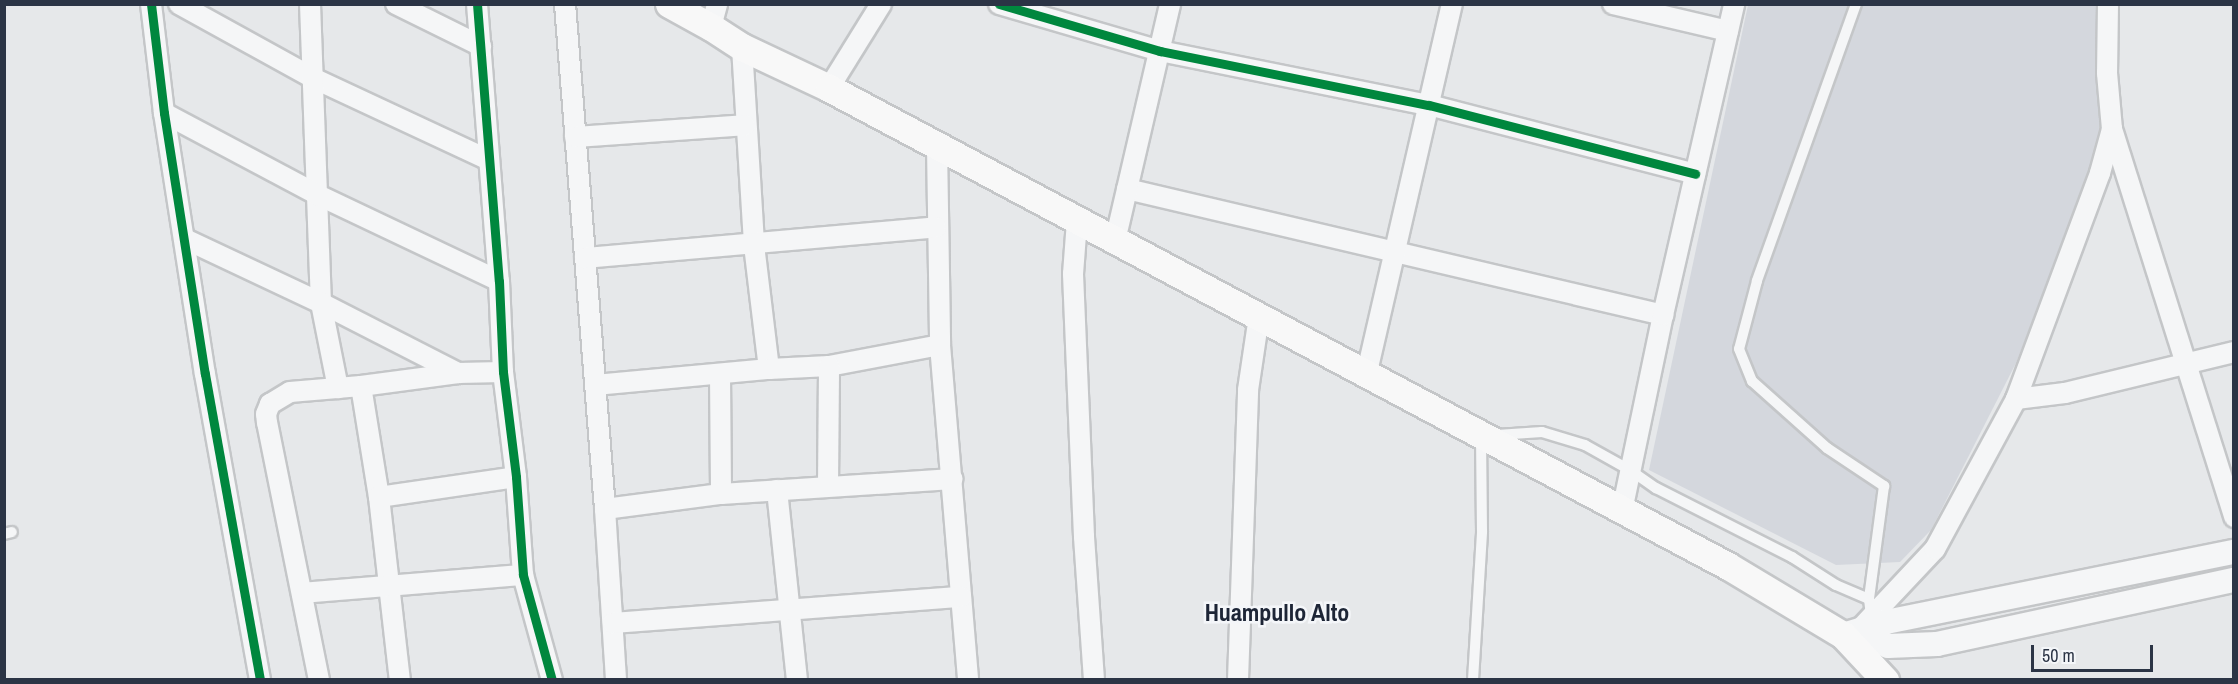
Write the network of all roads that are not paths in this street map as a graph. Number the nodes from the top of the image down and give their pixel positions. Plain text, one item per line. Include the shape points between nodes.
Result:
1 (151, 4) edge
2 (179, 4) edge
3 (310, 4) edge
4 (396, 4) edge
5 (477, 4) edge
6 (565, 4) edge
7 (669, 4) edge
8 (881, 4) edge
9 (999, 4) edge
10 (1170, 4) edge
11 (1452, 4) edge
12 (1613, 4) edge
13 (1734, 4) edge
14 (1856, 4) edge
15 (2108, 4) edge
16 (714, 16) edge
17 (1728, 31) junction
18 (481, 46) junction
19 (741, 47) junction
20 (1160, 51) junction
21 (313, 78) junction
22 (829, 88) junction
23 (1429, 105) junction
24 (164, 113) junction
25 (745, 125) junction
26 (2112, 129) junction
27 (575, 137) junction
28 (937, 146) junction
29 (489, 160) junction
30 (1695, 174) junction
31 (1127, 189) junction
32 (318, 195) junction
33 (1077, 221) junction
34 (936, 227) junction
35 (185, 239) junction
36 (1115, 241) junction
37 (754, 245) junction
38 (1394, 252) junction
39 (585, 258) junction
40 (499, 281) junction
41 (321, 303) junction
42 (1663, 315) junction
43 (1258, 316) junction
44 (940, 345) junction
45 (2234, 352) edge
46 (2186, 363) junction
47 (829, 366) junction
48 (769, 369) junction
49 (503, 372) junction
50 (458, 373) junction
51 (720, 375) junction
52 (1366, 376) junction
53 (595, 385) junction
54 (361, 386) junction
55 (338, 388) junction
56 (2016, 399) junction
57 (1481, 436) junction
58 (1630, 470) junction
59 (516, 477) junction
60 (953, 479) junction
61 (828, 486) junction
62 (777, 490) junction
63 (722, 494) junction
64 (379, 497) junction
65 (605, 509) junction
66 (1622, 511) junction
67 (2234, 517) edge
68 (2234, 552) edge
69 (523, 574) junction
70 (2234, 580) edge
71 (388, 587) junction
72 (302, 593) junction
73 (961, 597) junction
74 (788, 609) junction
75 (1860, 620) junction
76 (613, 623) junction
77 (260, 680) edge
78 (319, 680) edge
79 (400, 680) edge
80 (552, 680) edge
81 (616, 680) edge
82 (797, 680) edge
83 (968, 680) edge
84 (1094, 680) edge
85 (1238, 680) edge
86 (1473, 680) edge
87 (1885, 680) edge

1 - 24 street
2 - 21 street
3 - 21 street
4 - 18 street
5 - 18 street
6 - 27 street
7 - 16 main road
8 - 22 street
9 - 20 street
10 - 20 street
11 - 23 street
12 - 17 street
13 - 17 street
14 - 75 lane via 1757,280 1739,349 1752,381 1827,448 1884,486
15 - 26 street via 2106,73
16 - 19 main road
17 - 30 street
18 - 29 street
19 - 22 main road
19 - 25 street
20 - 23 street
20 - 31 street
21 - 29 street
21 - 32 street
22 - 28 main road
23 - 30 street
23 - 38 street
24 - 32 street
24 - 35 street
25 - 27 street
25 - 37 street
26 - 46 street
26 - 56 street via 2100,173
27 - 39 street
28 - 33 main road
28 - 34 street
29 - 40 street
30 - 42 street
31 - 36 street
31 - 38 street
32 - 40 street
32 - 41 street
33 - 36 main road
33 - 84 street via 1073,274
34 - 37 street
34 - 44 street
35 - 41 street
35 - 77 street
36 - 43 main road
37 - 39 street
37 - 48 street
38 - 42 street
38 - 52 street
39 - 53 street
40 - 49 street
41 - 50 street
41 - 55 street
42 - 58 street
43 - 52 main road
43 - 85 street via 1248,390
44 - 47 street
44 - 60 street
45 - 46 street
46 - 56 street via 2065,393
46 - 67 street
47 - 48 street
47 - 61 street
48 - 51 street
49 - 50 street
49 - 59 street
50 - 54 street
51 - 53 street
51 - 63 street
52 - 57 main road
53 - 65 street
54 - 55 street
54 - 64 street
55 - 72 street via 284,394 270,404 266,414
56 - 75 street via 1935,549
57 - 58 lane via 1542,432 1586,445
57 - 66 main road
57 - 86 lane via 1482,531
58 - 66 street
58 - 75 lane via 1656,488 1792,557 1836,585
59 - 64 street
59 - 69 street
60 - 61 street
60 - 73 street
61 - 62 street
62 - 63 street
62 - 74 street
63 - 65 street
64 - 71 street
65 - 76 street
66 - 75 main road via 1728,566
68 - 75 street via 1886,622
69 - 71 street
69 - 80 street
70 - 75 street via 1937,644 1888,646
71 - 72 street
71 - 79 street
72 - 78 street
73 - 74 street
73 - 83 street
74 - 76 street
74 - 82 street
75 - 87 main road
76 - 81 street

